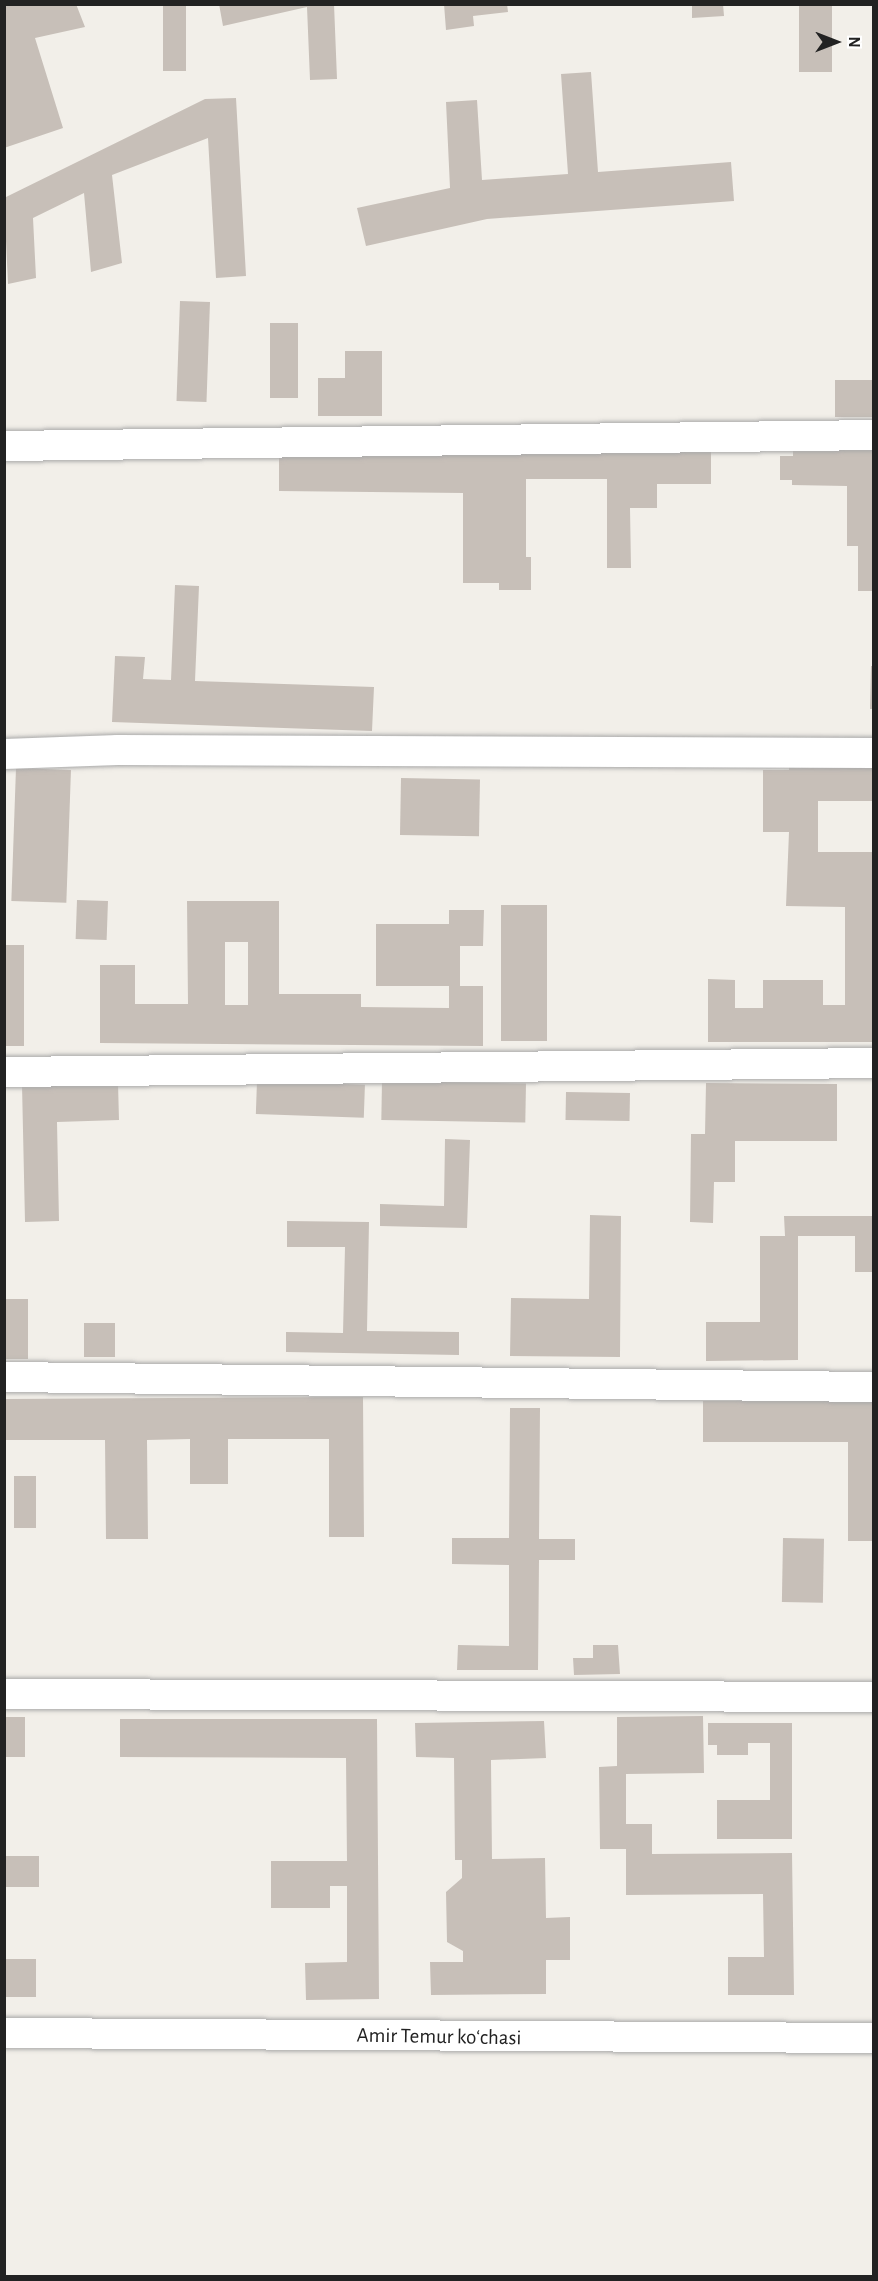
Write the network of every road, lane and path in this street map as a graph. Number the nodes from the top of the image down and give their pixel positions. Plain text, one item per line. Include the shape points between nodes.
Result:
1 (873, 435) edge
2 (4, 446) edge
3 (873, 753) edge
4 (4, 754) edge
5 (873, 1063) edge
6 (4, 1072) edge
7 (4, 1377) edge
8 (873, 1387) edge
9 (4, 1694) edge
10 (873, 1697) edge
11 (4, 2033) edge
12 (873, 2038) edge

1 - 2 street
3 - 4 street via 118,750
5 - 6 street
7 - 8 street
9 - 10 street
11 - 12 street, Amir Temur koʻchasi

